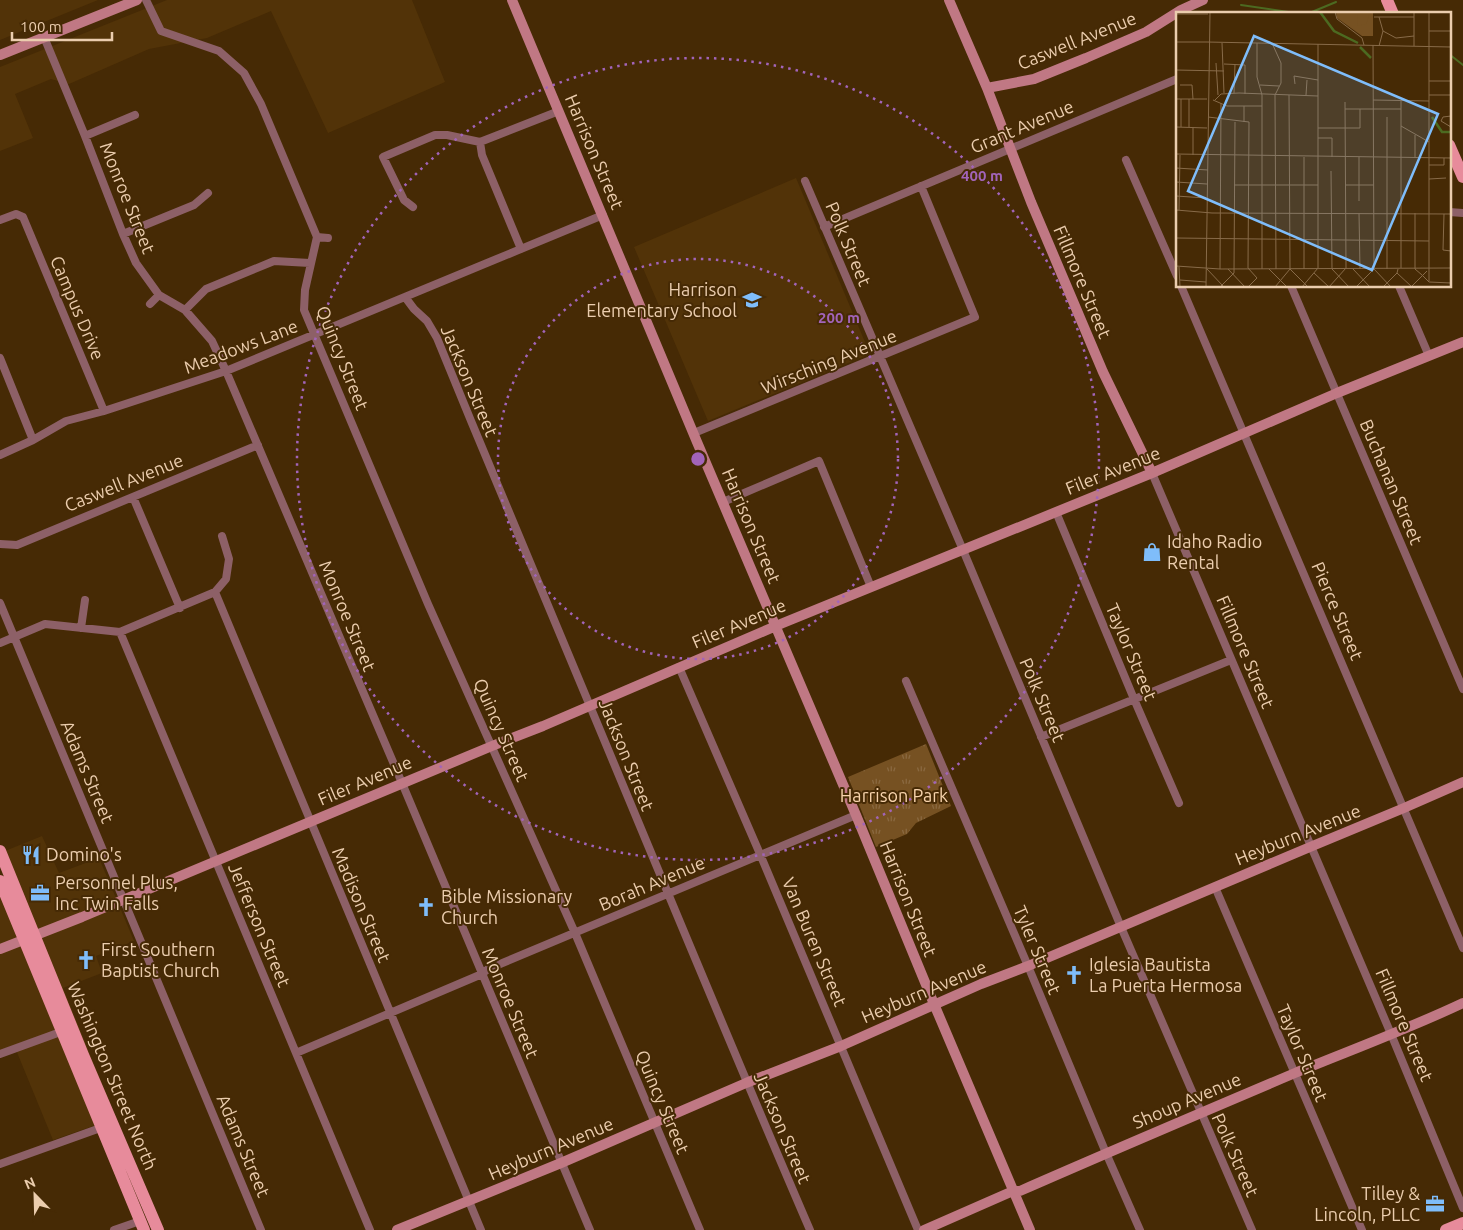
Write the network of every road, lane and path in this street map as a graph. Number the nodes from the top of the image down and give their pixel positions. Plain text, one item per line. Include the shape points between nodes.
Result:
1 (137, 0) edge
2 (146, 0) edge
3 (512, 0) edge
4 (949, 0) edge
5 (1203, 0) edge
6 (1387, 0) edge
7 (1183, 12) edge
8 (1392, 12) edge
9 (1176, 16) edge
10 (44, 38) junction
11 (0, 55) edge
12 (1176, 79) edge
13 (987, 88) junction
14 (559, 110) junction
15 (135, 115) dead end
16 (85, 136) junction
17 (480, 142) junction
18 (1450, 147) edge
19 (1011, 148) junction
20 (1126, 160) dead end
21 (1463, 177) edge
22 (805, 181) dead end
23 (921, 186) junction
24 (208, 193) dead end
25 (413, 207) dead end
26 (1450, 212) edge
27 (1463, 213) edge
28 (603, 215) junction
29 (0, 220) edge
30 (824, 226) junction
31 (123, 234) junction
32 (317, 237) junction
33 (328, 238) dead end
34 (521, 249) junction
35 (310, 263) junction
36 (1176, 274) edge
37 (1182, 288) edge
38 (1292, 288) edge
39 (1400, 288) edge
40 (159, 295) junction
41 (405, 297) junction
42 (150, 304) dead end
43 (185, 310) junction
44 (314, 335) junction
45 (1463, 342) edge
46 (1429, 356) junction
47 (881, 357) junction
48 (0, 358) edge
49 (226, 371) junction
50 (1337, 393) junction
51 (104, 411) junction
52 (1244, 432) junction
53 (694, 433) junction
54 (34, 440) junction
55 (258, 445) junction
56 (0, 455) edge
57 (1152, 473) junction
58 (133, 497) junction
59 (723, 502) junction
60 (1056, 512) junction
61 (222, 536) dead end
62 (0, 544) edge
63 (963, 550) junction
64 (871, 587) junction
65 (215, 592) junction
66 (85, 600) dead end
67 (0, 603) edge
68 (180, 608) junction
69 (775, 626) junction
70 (81, 628) junction
71 (120, 632) junction
72 (14, 637) junction
73 (0, 643) edge
74 (1231, 660) junction
75 (679, 667) junction
76 (906, 681) dead end
77 (1463, 689) edge
78 (1134, 699) junction
79 (590, 705) junction
80 (1041, 737) junction
81 (492, 746) junction
82 (1463, 782) edge
83 (402, 783) junction
84 (1179, 802) dead end
85 (1404, 808) junction
86 (856, 815) junction
87 (310, 822) junction
88 (1310, 847) junction
89 (0, 852) edge
90 (760, 854) junction
91 (216, 861) junction
92 (0, 881) edge
93 (1215, 887) junction
94 (667, 894) junction
95 (124, 899) junction
96 (1121, 927) junction
97 (575, 933) junction
98 (29, 938) junction
99 (1463, 948) edge
100 (0, 949) edge
101 (1028, 966) junction
102 (482, 974) junction
103 (1463, 1003) edge
104 (934, 1004) junction
105 (390, 1014) junction
106 (67, 1030) junction
107 (1390, 1034) junction
108 (841, 1046) junction
109 (296, 1053) junction
110 (0, 1054) edge
111 (1295, 1073) junction
112 (746, 1083) junction
113 (1200, 1113) junction
114 (654, 1122) junction
115 (107, 1126) junction
116 (1106, 1153) junction
117 (561, 1163) junction
118 (0, 1164) edge
119 (1013, 1192) junction
120 (469, 1201) junction
121 (1463, 1208) edge
122 (1463, 1223) edge
123 (142, 1225) edge
124 (114, 1230) edge
125 (158, 1230) edge
126 (261, 1230) edge
127 (370, 1230) edge
128 (397, 1230) edge
129 (481, 1230) edge
130 (590, 1230) edge
131 (700, 1230) edge
132 (810, 1230) edge
133 (918, 1230) edge
134 (924, 1230) edge
135 (1030, 1230) edge
136 (1140, 1230) edge
137 (1252, 1230) edge
138 (1362, 1230) edge
139 (1446, 1230) edge

1 - 10 street
2 - 32 street via 162,31 219,51 244,73 261,104
3 - 14 street, Harrison Street
4 - 13 street, Fillmore Street
5 - 7 street, Caswell Avenue
6 - 8 main road
9 - 13 street, Caswell Avenue via 1034,79
10 - 11 street
10 - 16 street, Monroe Street
12 - 19 street, Grant Avenue
13 - 19 street, Fillmore Street
14 - 17 street
14 - 28 street, Harrison Street
15 - 16 street
16 - 31 street, Monroe Street
17 - 25 street via 435,134 383,157 404,200
17 - 34 street via 482,155
18 - 21 main road
19 - 23 street, Grant Avenue
19 - 57 street, Fillmore Street via 1103,372
20 - 36 street
22 - 30 street, Polk Street
23 - 30 street, Grant Avenue
23 - 47 street, Wirsching Avenue via 975,317
24 - 31 street via 194,205
26 - 27 street
28 - 34 street, Meadows Lane
28 - 53 street, Harrison Street
29 - 51 street, Campus Drive via 16,214 23,217
30 - 47 street, Polk Street
31 - 40 street, Monroe Street via 136,263
32 - 33 street
32 - 35 street, Quincy Street
34 - 41 street, Meadows Lane
35 - 43 street via 274,262 206,289
35 - 44 street, Quincy Street via 304,310
37 - 52 street, Pierce Street
38 - 50 street, Buchanan Street
39 - 46 street
40 - 42 street
40 - 43 street, Monroe Street
41 - 44 street, Meadows Lane
41 - 79 street, Jackson Street via 427,321 437,338
43 - 49 street, Monroe Street via 212,341
44 - 49 street, Meadows Lane
44 - 81 street, Quincy Street
45 - 46 street, Filer Avenue
46 - 50 street, Filer Avenue
47 - 53 street, Wirsching Avenue
47 - 63 street, Polk Street
48 - 54 street
49 - 51 street, Meadows Lane
49 - 55 street, Monroe Street
50 - 52 street, Filer Avenue
50 - 77 street, Buchanan Street
51 - 54 street, Meadows Lane via 66,420
52 - 57 street, Filer Avenue
52 - 85 street, Pierce Street
53 - 59 street, Harrison Street
54 - 56 street, Meadows Lane
55 - 58 street, Caswell Avenue
55 - 83 street, Monroe Street
57 - 60 street, Filer Avenue
57 - 74 street, Fillmore Street
58 - 62 street, Caswell Avenue via 17,544
58 - 68 street
59 - 64 street via 819,461
59 - 69 street, Harrison Street
60 - 63 street, Filer Avenue
60 - 78 street, Taylor Street
61 - 65 street via 229,559 226,579
63 - 64 street, Filer Avenue
63 - 80 street, Polk Street
64 - 69 street, Filer Avenue
65 - 68 street
65 - 87 street, Madison Street
66 - 70 street
67 - 72 street, Adams Street
68 - 71 street
69 - 75 street, Filer Avenue
69 - 86 street, Harrison Street
70 - 71 street
70 - 72 street via 45,624
71 - 91 street, Jefferson Street
72 - 73 street
72 - 95 street, Adams Street
74 - 78 street
74 - 88 street, Fillmore Street
75 - 79 street, Filer Avenue
75 - 90 street, Van Buren Street
76 - 101 street, Tyler Street
78 - 80 street
78 - 84 street, Taylor Street
79 - 81 street, Filer Avenue
79 - 94 street, Jackson Street
80 - 96 street, Polk Street
81 - 83 street, Filer Avenue
81 - 97 street, Quincy Street
82 - 85 street, Heyburn Avenue
83 - 87 street, Filer Avenue
83 - 102 street, Monroe Street
85 - 88 street, Heyburn Avenue
85 - 99 street, Pierce Street
86 - 90 street, Borah Avenue
86 - 104 street, Harrison Street
87 - 91 street, Filer Avenue
87 - 105 street, Madison Street
88 - 93 street, Heyburn Avenue
88 - 107 street, Fillmore Street
89 - 98 main road, Washington Street North
90 - 94 street, Borah Avenue
90 - 108 street, Van Buren Street
91 - 95 street, Filer Avenue
91 - 109 street, Jefferson Street
92 - 98 main road, Washington Street North
93 - 96 street, Heyburn Avenue
93 - 111 street, Taylor Street
94 - 97 street, Borah Avenue
94 - 112 street, Jackson Street
95 - 98 street, Filer Avenue
95 - 126 street, Adams Street
96 - 101 street, Heyburn Avenue
96 - 113 street, Polk Street
97 - 102 street, Borah Avenue
97 - 114 street, Quincy Street
98 - 100 street, Filer Avenue
98 - 106 main road, Washington Street North
101 - 104 street, Heyburn Avenue
101 - 116 street, Tyler Street
102 - 105 street, Borah Avenue
102 - 117 street, Monroe Street
103 - 107 street, Shoup Avenue
104 - 108 street, Heyburn Avenue
104 - 119 street, Harrison Street
105 - 109 street, Borah Avenue
105 - 120 street, Madison Street
106 - 110 street
106 - 115 main road, Washington Street North
107 - 111 street, Shoup Avenue
107 - 121 street, Fillmore Street
108 - 112 street, Heyburn Avenue
108 - 133 street, Van Buren Street
109 - 127 street, Jefferson Street
111 - 113 street, Shoup Avenue
111 - 138 street, Taylor Street
112 - 114 street, Heyburn Avenue
112 - 132 street, Jackson Street
113 - 116 street, Shoup Avenue
113 - 137 street, Polk Street
114 - 117 street, Heyburn Avenue
114 - 131 street, Quincy Street
115 - 118 street
115 - 123 main road, Washington Street North
115 - 125 main road, Washington Street North
116 - 119 street, Shoup Avenue
116 - 136 street, Tyler Street
117 - 120 street, Heyburn Avenue
117 - 130 street, Monroe Street
119 - 134 street, Shoup Avenue
119 - 135 street, Harrison Street
120 - 128 street, Heyburn Avenue
120 - 129 street, Madison Street
122 - 139 main road
123 - 124 street

